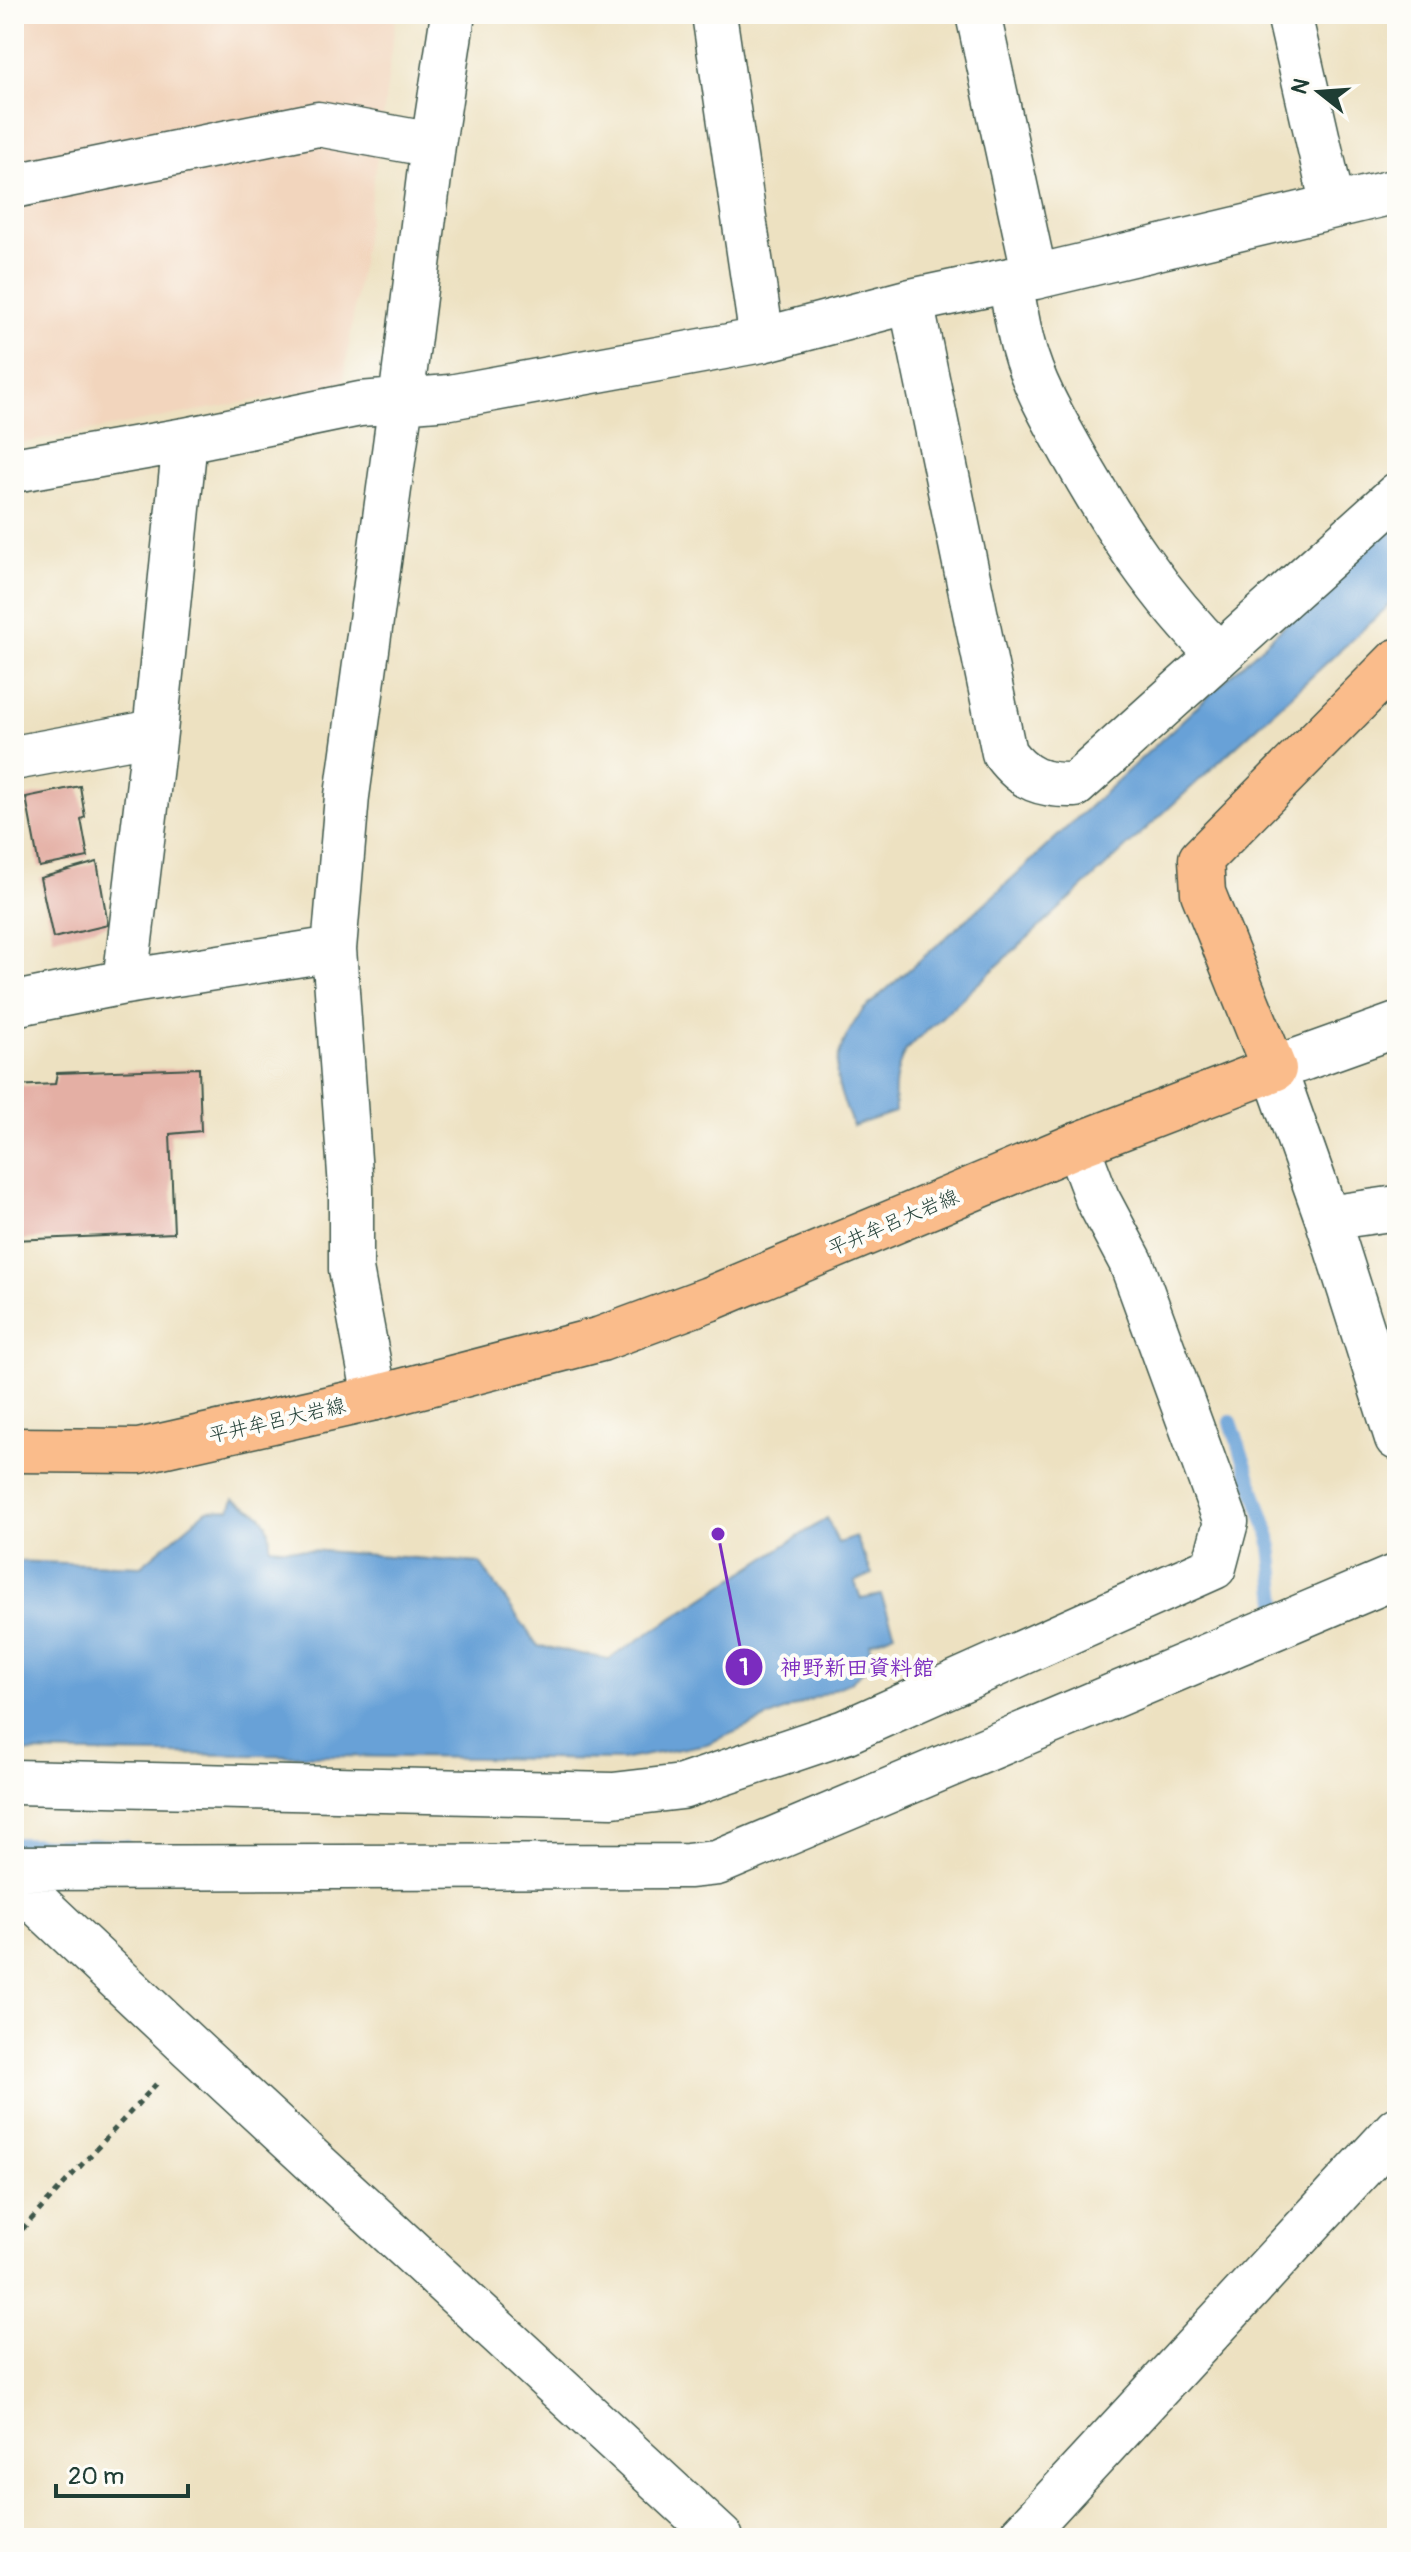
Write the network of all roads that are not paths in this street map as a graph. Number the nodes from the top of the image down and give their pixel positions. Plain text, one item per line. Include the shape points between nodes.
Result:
1 (453, 14) edge
2 (714, 14) edge
3 (978, 14) edge
4 (1289, 14) edge
5 (433, 145) junction
6 (14, 186) edge
7 (1397, 191) edge
8 (1333, 206) junction
9 (1022, 278) junction
10 (911, 301) junction
11 (762, 340) junction
12 (401, 401) junction
13 (185, 440) junction
14 (14, 470) edge
15 (1397, 495) edge
16 (1219, 655) junction
17 (1395, 667) edge
18 (155, 732) junction
19 (14, 758) edge
20 (334, 949) junction
21 (125, 982) junction
22 (14, 1004) edge
23 (1397, 1025) edge
24 (1274, 1069) junction
25 (1077, 1145) junction
26 (1397, 1208) edge
27 (1327, 1218) junction
28 (375, 1398) junction
29 (1397, 1438) edge
30 (14, 1450) edge
31 (1397, 1576) edge
32 (14, 1782) edge
33 (14, 1868) edge
34 (14, 1881) edge
35 (1397, 2129) edge
36 (721, 2538) edge
37 (1019, 2538) edge

1 - 5 street
2 - 11 street
3 - 9 street
4 - 8 street
5 - 6 street via 318,124
5 - 12 street
7 - 8 street
8 - 9 street
9 - 10 street
9 - 16 street via 1023,347 1043,400 1138,559 1187,624
10 - 11 street
10 - 16 street via 1004,753 1018,771 1051,786 1075,785
11 - 12 street via 450,397
12 - 13 street via 360,404
12 - 20 street via 347,796
13 - 14 street
13 - 18 street
15 - 16 street
17 - 24 main road via 1201,859 1203,893
18 - 19 street
18 - 21 street
20 - 21 street
20 - 28 street via 351,1188 351,1269
21 - 22 street
23 - 24 street
24 - 25 main road, 平井牟呂大岩線
24 - 27 street
25 - 28 main road, 平井牟呂大岩線 via 615,1334
25 - 32 street via 1097,1198 1131,1262 1226,1522 1214,1567 845,1732 682,1787 613,1795
26 - 27 street
27 - 29 street
28 - 30 main road, 平井牟呂大岩線 via 139,1451
31 - 33 street via 717,1863
34 - 36 street
35 - 37 street

